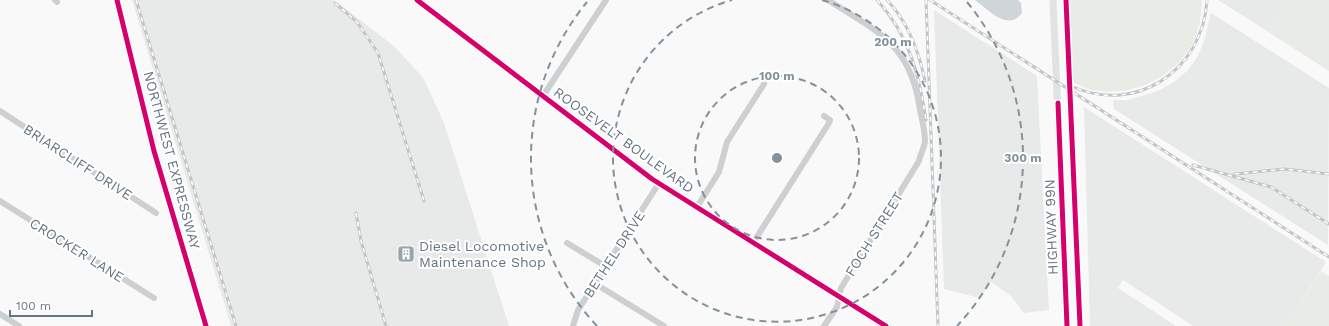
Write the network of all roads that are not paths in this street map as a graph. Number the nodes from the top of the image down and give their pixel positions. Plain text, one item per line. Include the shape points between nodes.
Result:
1 (117, 0) edge
2 (417, 0) edge
3 (606, 0) edge
4 (828, 0) edge
5 (1053, 0) edge
6 (764, 84) dead end
7 (543, 96) junction
8 (0, 111) edge
9 (824, 116) dead end
10 (659, 183) junction
11 (0, 201) edge
12 (697, 207) junction
13 (156, 213) dead end
14 (567, 242) dead end
15 (753, 243) junction
16 (605, 266) junction
17 (594, 283) junction
18 (154, 298) dead end
19 (839, 298) junction
20 (0, 314) edge
21 (19, 326) edge
22 (206, 326) edge
23 (572, 326) edge
24 (664, 326) edge
25 (824, 326) edge
26 (886, 326) edge
27 (1067, 326) edge

1 - 22 main road, NORTHWEST EXPRESSWAY via 154,151
2 - 7 main road, ROOSEVELT BOULEVARD
3 - 7 street
4 - 19 street, FOCH STREET via 882,34 902,55 913,76 925,142 919,161 840,288
5 - 27 main road, HIGHWAY 99N
6 - 12 street via 727,142 719,172
7 - 10 main road, ROOSEVELT BOULEVARD
8 - 13 street, BRIARCLIFF DRIVE
9 - 15 street via 830,123
10 - 12 main road, ROOSEVELT BOULEVARD
10 - 16 street, BETHEL DRIVE
11 - 18 street, CROCKER LANE
12 - 15 main road, ROOSEVELT BOULEVARD
14 - 16 street
15 - 19 main road, ROOSEVELT BOULEVARD
16 - 17 street, BETHEL DRIVE
17 - 23 street, BETHEL DRIVE
17 - 24 street
19 - 25 street, FOCH STREET via 837,307
19 - 26 main road, ROOSEVELT BOULEVARD
20 - 21 street

